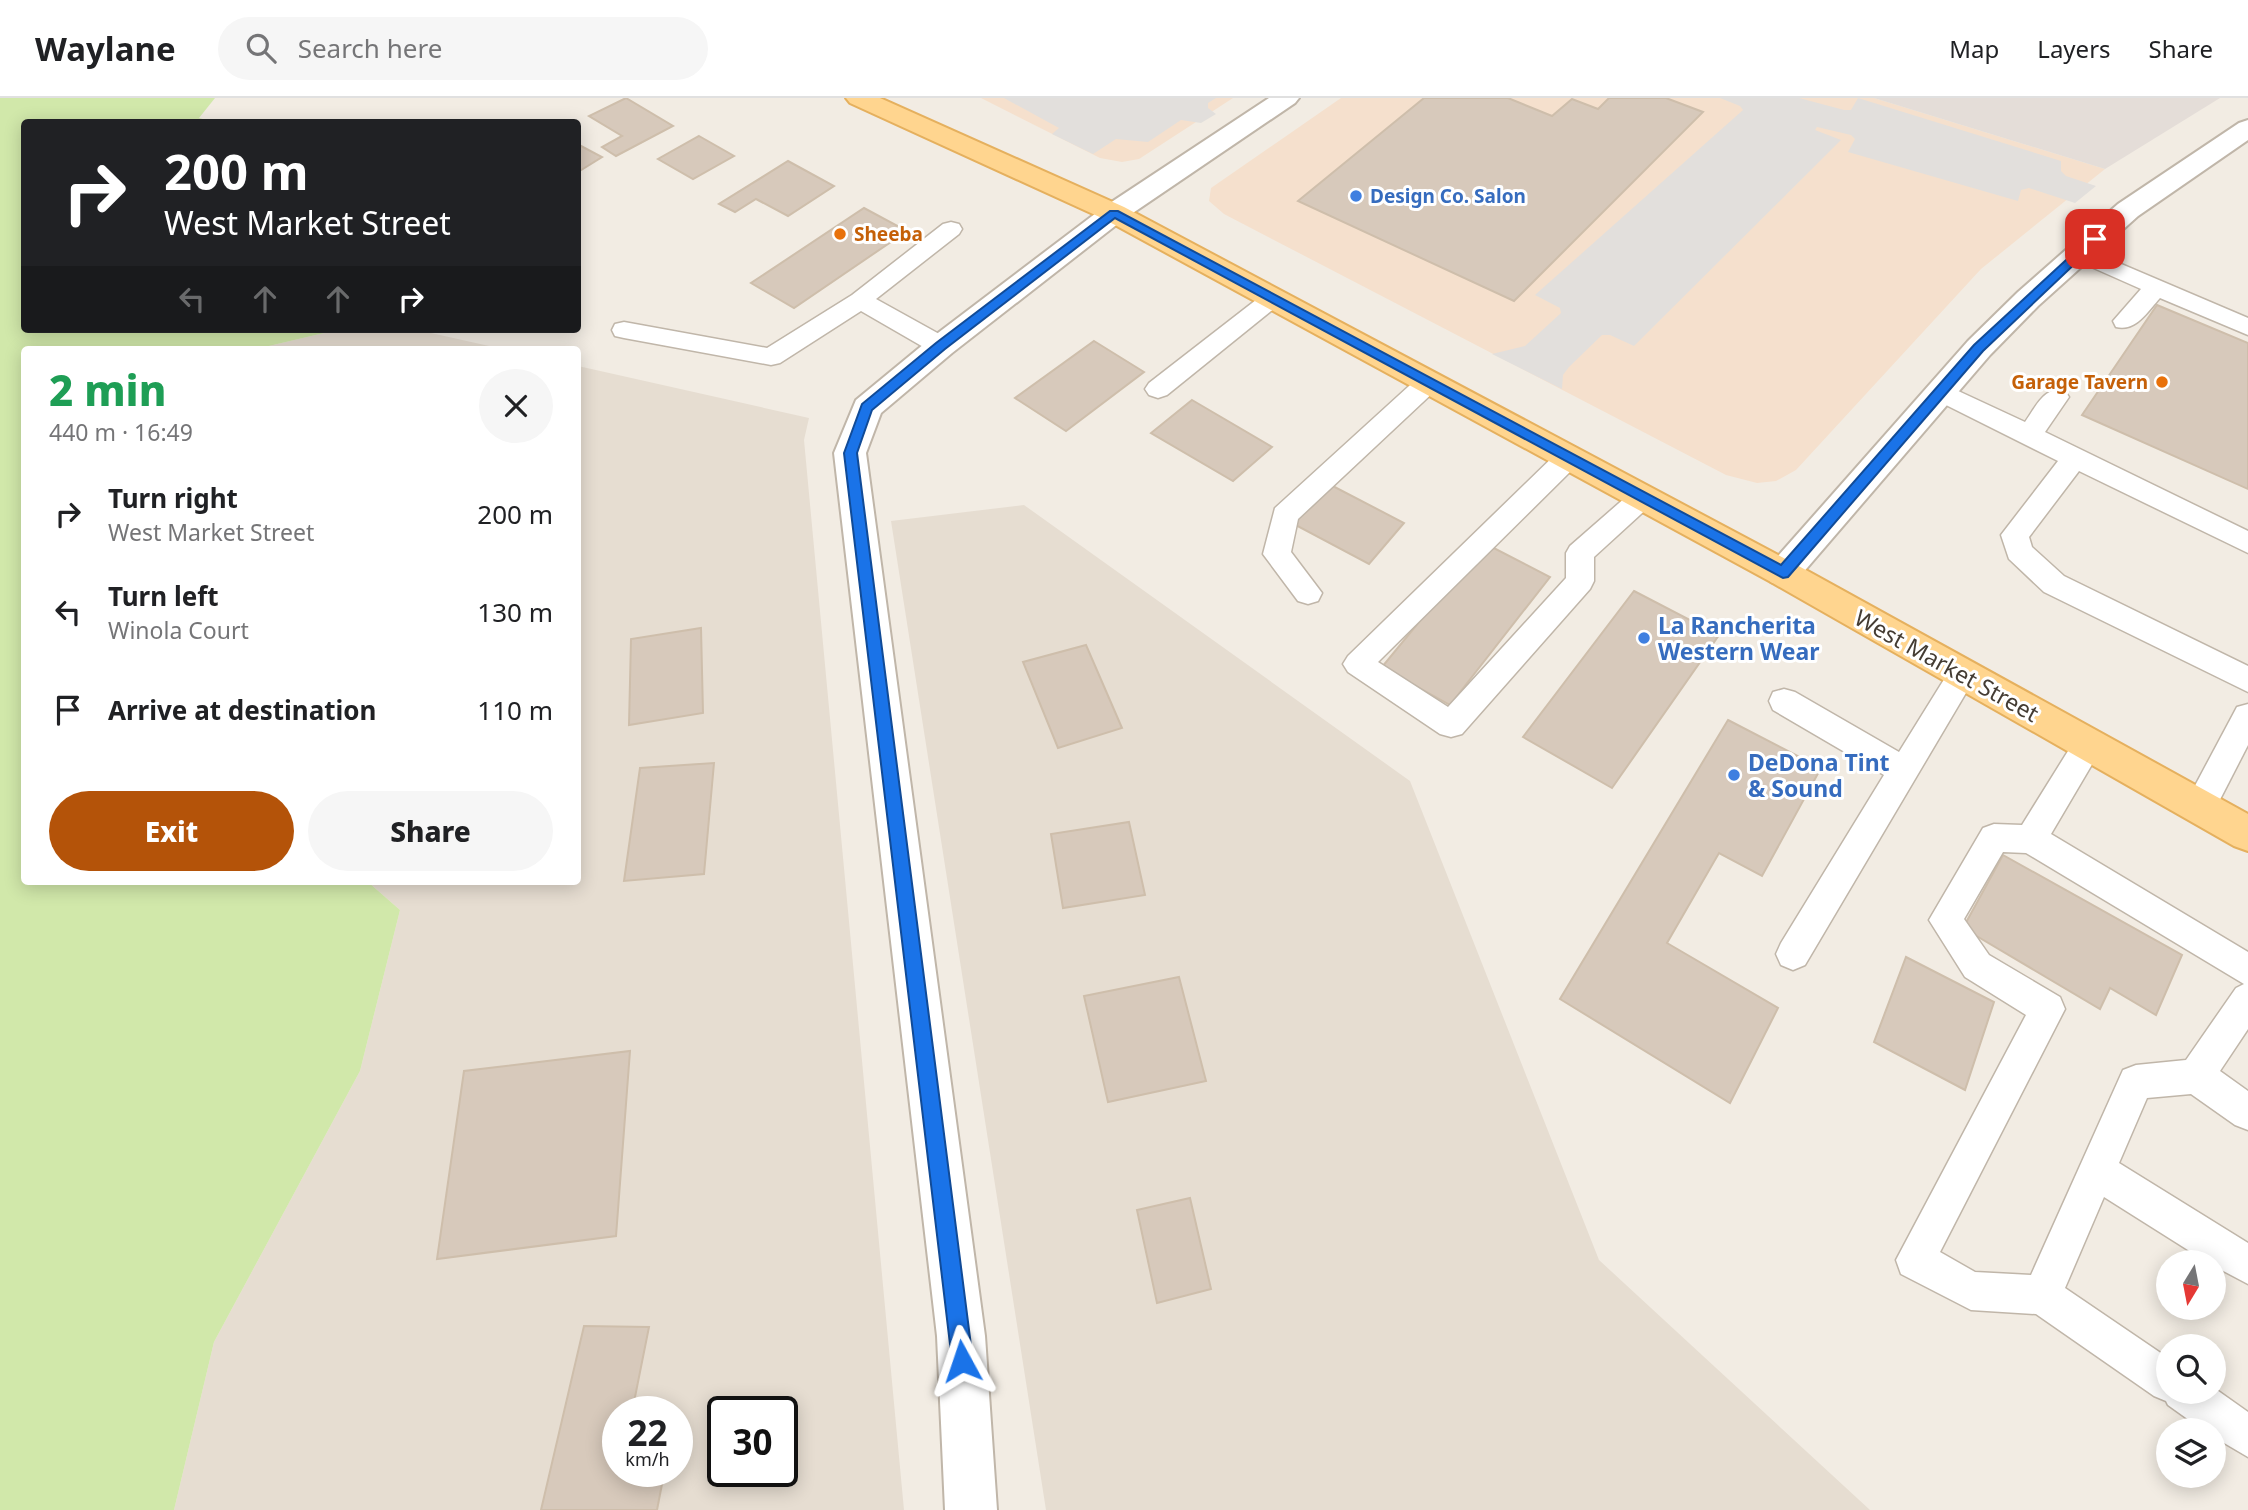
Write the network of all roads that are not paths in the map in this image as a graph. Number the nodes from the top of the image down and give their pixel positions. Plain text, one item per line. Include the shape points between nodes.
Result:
1 (859, 98) edge
2 (1286, 98) edge
3 (2248, 128) edge
4 (1114, 213) junction
5 (951, 229) dead end
6 (2079, 253) junction
7 (2156, 288) junction
8 (1273, 298) junction
9 (860, 300) junction
10 (2125, 321) dead end
11 (2248, 327) edge
12 (624, 330) dead end
13 (941, 346) junction
14 (1429, 382) junction
15 (1158, 389) dead end
16 (1941, 392) junction
17 (2056, 397) dead end
18 (2031, 434) junction
19 (1569, 457) junction
20 (2076, 457) junction
21 (1643, 497) junction
22 (2248, 543) edge
23 (1783, 573) junction
24 (1308, 593) dead end
25 (1963, 673) junction
26 (2248, 680) edge
27 (1784, 701) dead end
28 (2248, 716) edge
29 (2089, 744) junction
30 (1904, 771) junction
31 (2200, 807) junction
32 (2248, 834) edge
33 (2031, 839) junction
34 (1793, 954) dead end
35 (2248, 970) edge
36 (2248, 999) edge
37 (2196, 1076) junction
38 (2248, 1112) edge
39 (2097, 1171) junction
40 (2248, 1265) edge
41 (2042, 1295) junction
42 (2156, 1374) edge
43 (2201, 1404) edge
44 (2248, 1437) edge
45 (971, 1510) edge

1 - 4 main road, West Market Street
2 - 4 street
3 - 6 street via 2128,210
4 - 8 main road, West Market Street
4 - 13 street
5 - 9 lane
6 - 7 lane
6 - 16 street via 1979,348
7 - 10 lane
7 - 11 lane
8 - 14 main road, West Market Street
8 - 15 lane
9 - 12 lane via 771,357
9 - 13 lane
13 - 45 street via 867,408 850,453 959,1322
14 - 19 main road, West Market Street
14 - 24 lane via 1285,515 1277,554
16 - 18 lane
16 - 23 street
17 - 18 lane
18 - 20 lane
19 - 21 main road, West Market Street
19 - 21 lane via 1358,664 1451,725 1580,582 1580,553
20 - 22 lane
20 - 26 lane via 2015,535 2020,552 2054,584
21 - 23 main road, West Market Street
23 - 25 main road, West Market Street
25 - 29 main road, West Market Street
25 - 30 lane
27 - 30 lane
28 - 31 lane
29 - 31 main road, West Market Street
29 - 33 lane
30 - 34 lane
31 - 32 main road, West Market Street
33 - 35 lane
33 - 41 lane via 1994,838 1947,920 1977,966 2048,1009 1915,1260 1971,1291
36 - 37 lane
37 - 38 lane
37 - 39 lane via 2136,1082
39 - 40 lane
39 - 41 lane
41 - 42 lane
43 - 44 lane

